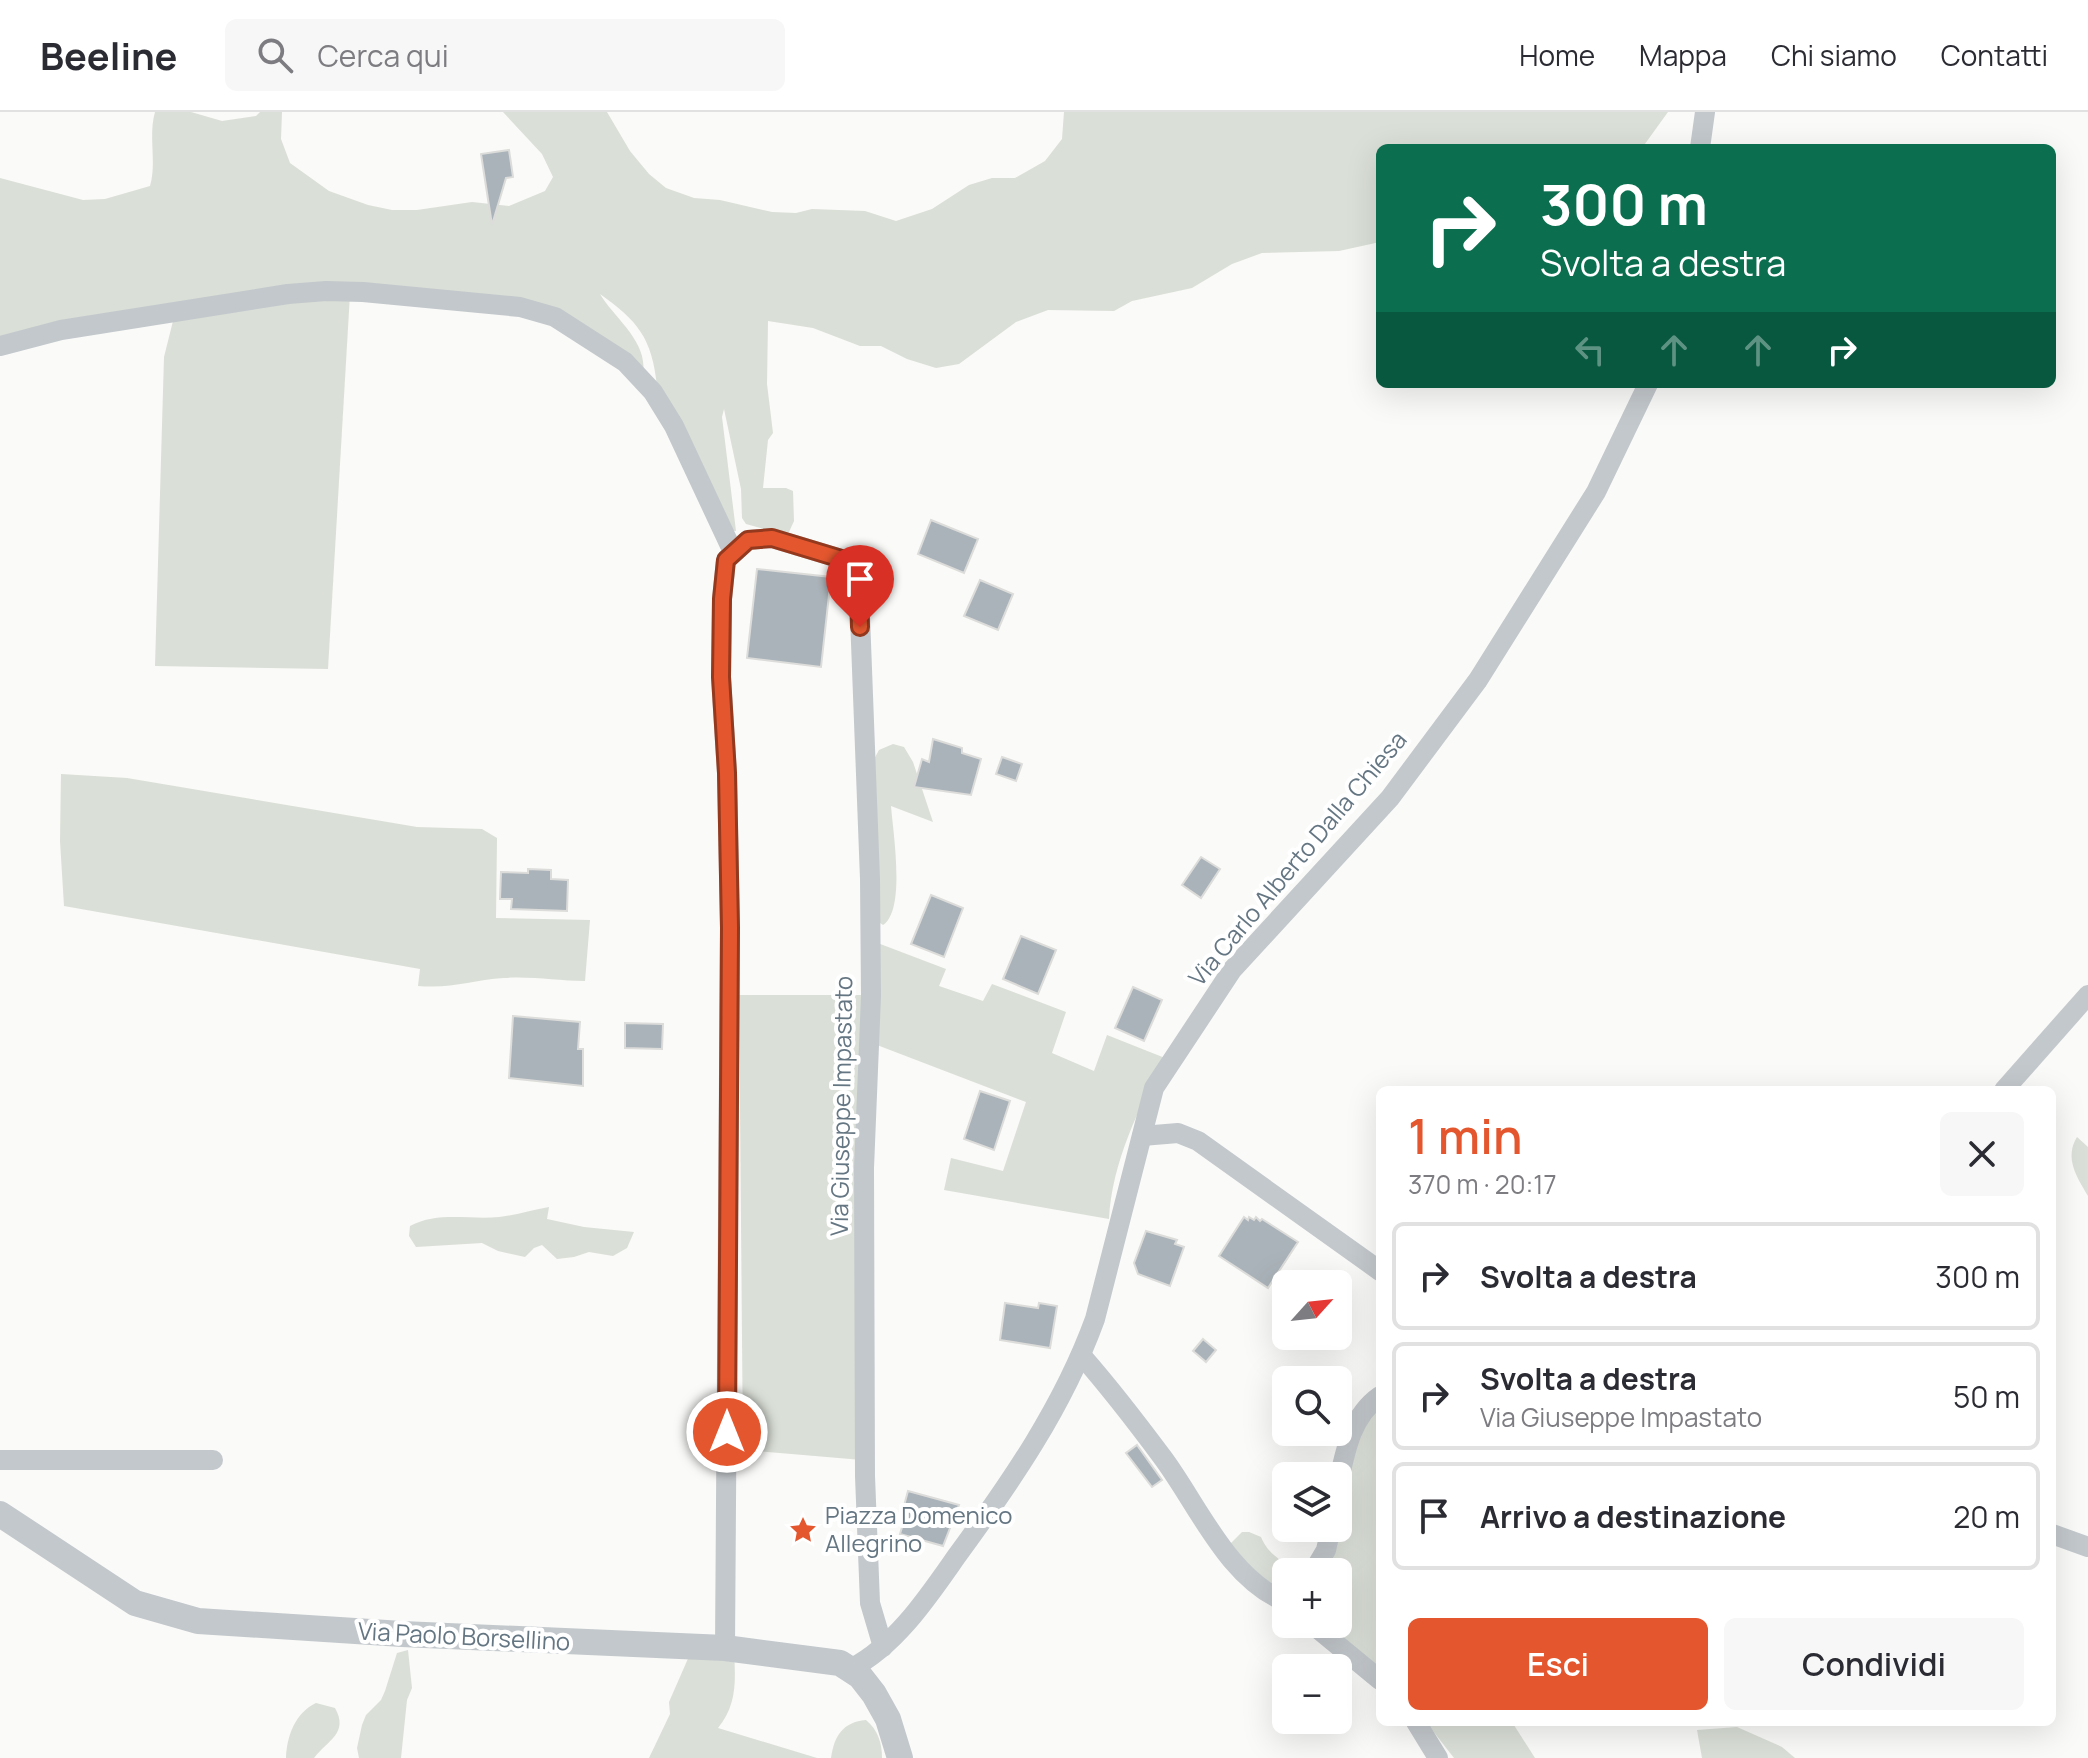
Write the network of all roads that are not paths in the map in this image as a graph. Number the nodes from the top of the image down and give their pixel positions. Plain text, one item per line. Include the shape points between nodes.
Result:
1 (1705, 112) edge
2 (1701, 144) edge
3 (0, 346) edge
4 (1646, 388) edge
5 (733, 552) junction
6 (2088, 995) edge
7 (2008, 1086) edge
8 (1142, 1136) junction
9 (1376, 1268) edge
10 (1082, 1356) junction
11 (1376, 1400) edge
12 (0, 1460) edge
13 (213, 1460) dead end
14 (1343, 1462) edge
15 (0, 1514) edge
16 (2056, 1535) edge
17 (2088, 1547) edge
18 (1272, 1592) edge
19 (1329, 1638) edge
20 (883, 1647) junction
21 (725, 1648) junction
22 (852, 1668) junction
23 (1376, 1677) edge
24 (1418, 1726) edge
25 (900, 1758) edge
26 (1438, 1758) edge

1 - 2 street
3 - 5 street via 61,330 326,291 555,317 625,362 653,392
4 - 8 street, Via Carlo Alberto Dalla Chiesa via 1596,492 1478,680 1390,798 1232,970 1154,1088
5 - 20 street, Via Giuseppe Impastato via 748,540 772,538 858,564 870,879 865,1476 870,1603
5 - 21 street via 726,560 722,599 721,677 730,928
6 - 7 street
8 - 9 street via 1178,1133 1198,1141
8 - 10 street, Via Carlo Alberto Dalla Chiesa
10 - 18 street via 1162,1457 1225,1551
10 - 20 street, Via Carlo Alberto Dalla Chiesa via 1042,1434 991,1510
11 - 14 street via 1359,1417
12 - 13 street
15 - 21 street, Via Paolo Borsellino via 135,1603 198,1621
16 - 17 street
19 - 23 street
20 - 22 street, Via Carlo Alberto Dalla Chiesa
21 - 22 street, Via Paolo Borsellino via 826,1659
22 - 25 street via 888,1719
24 - 26 street

